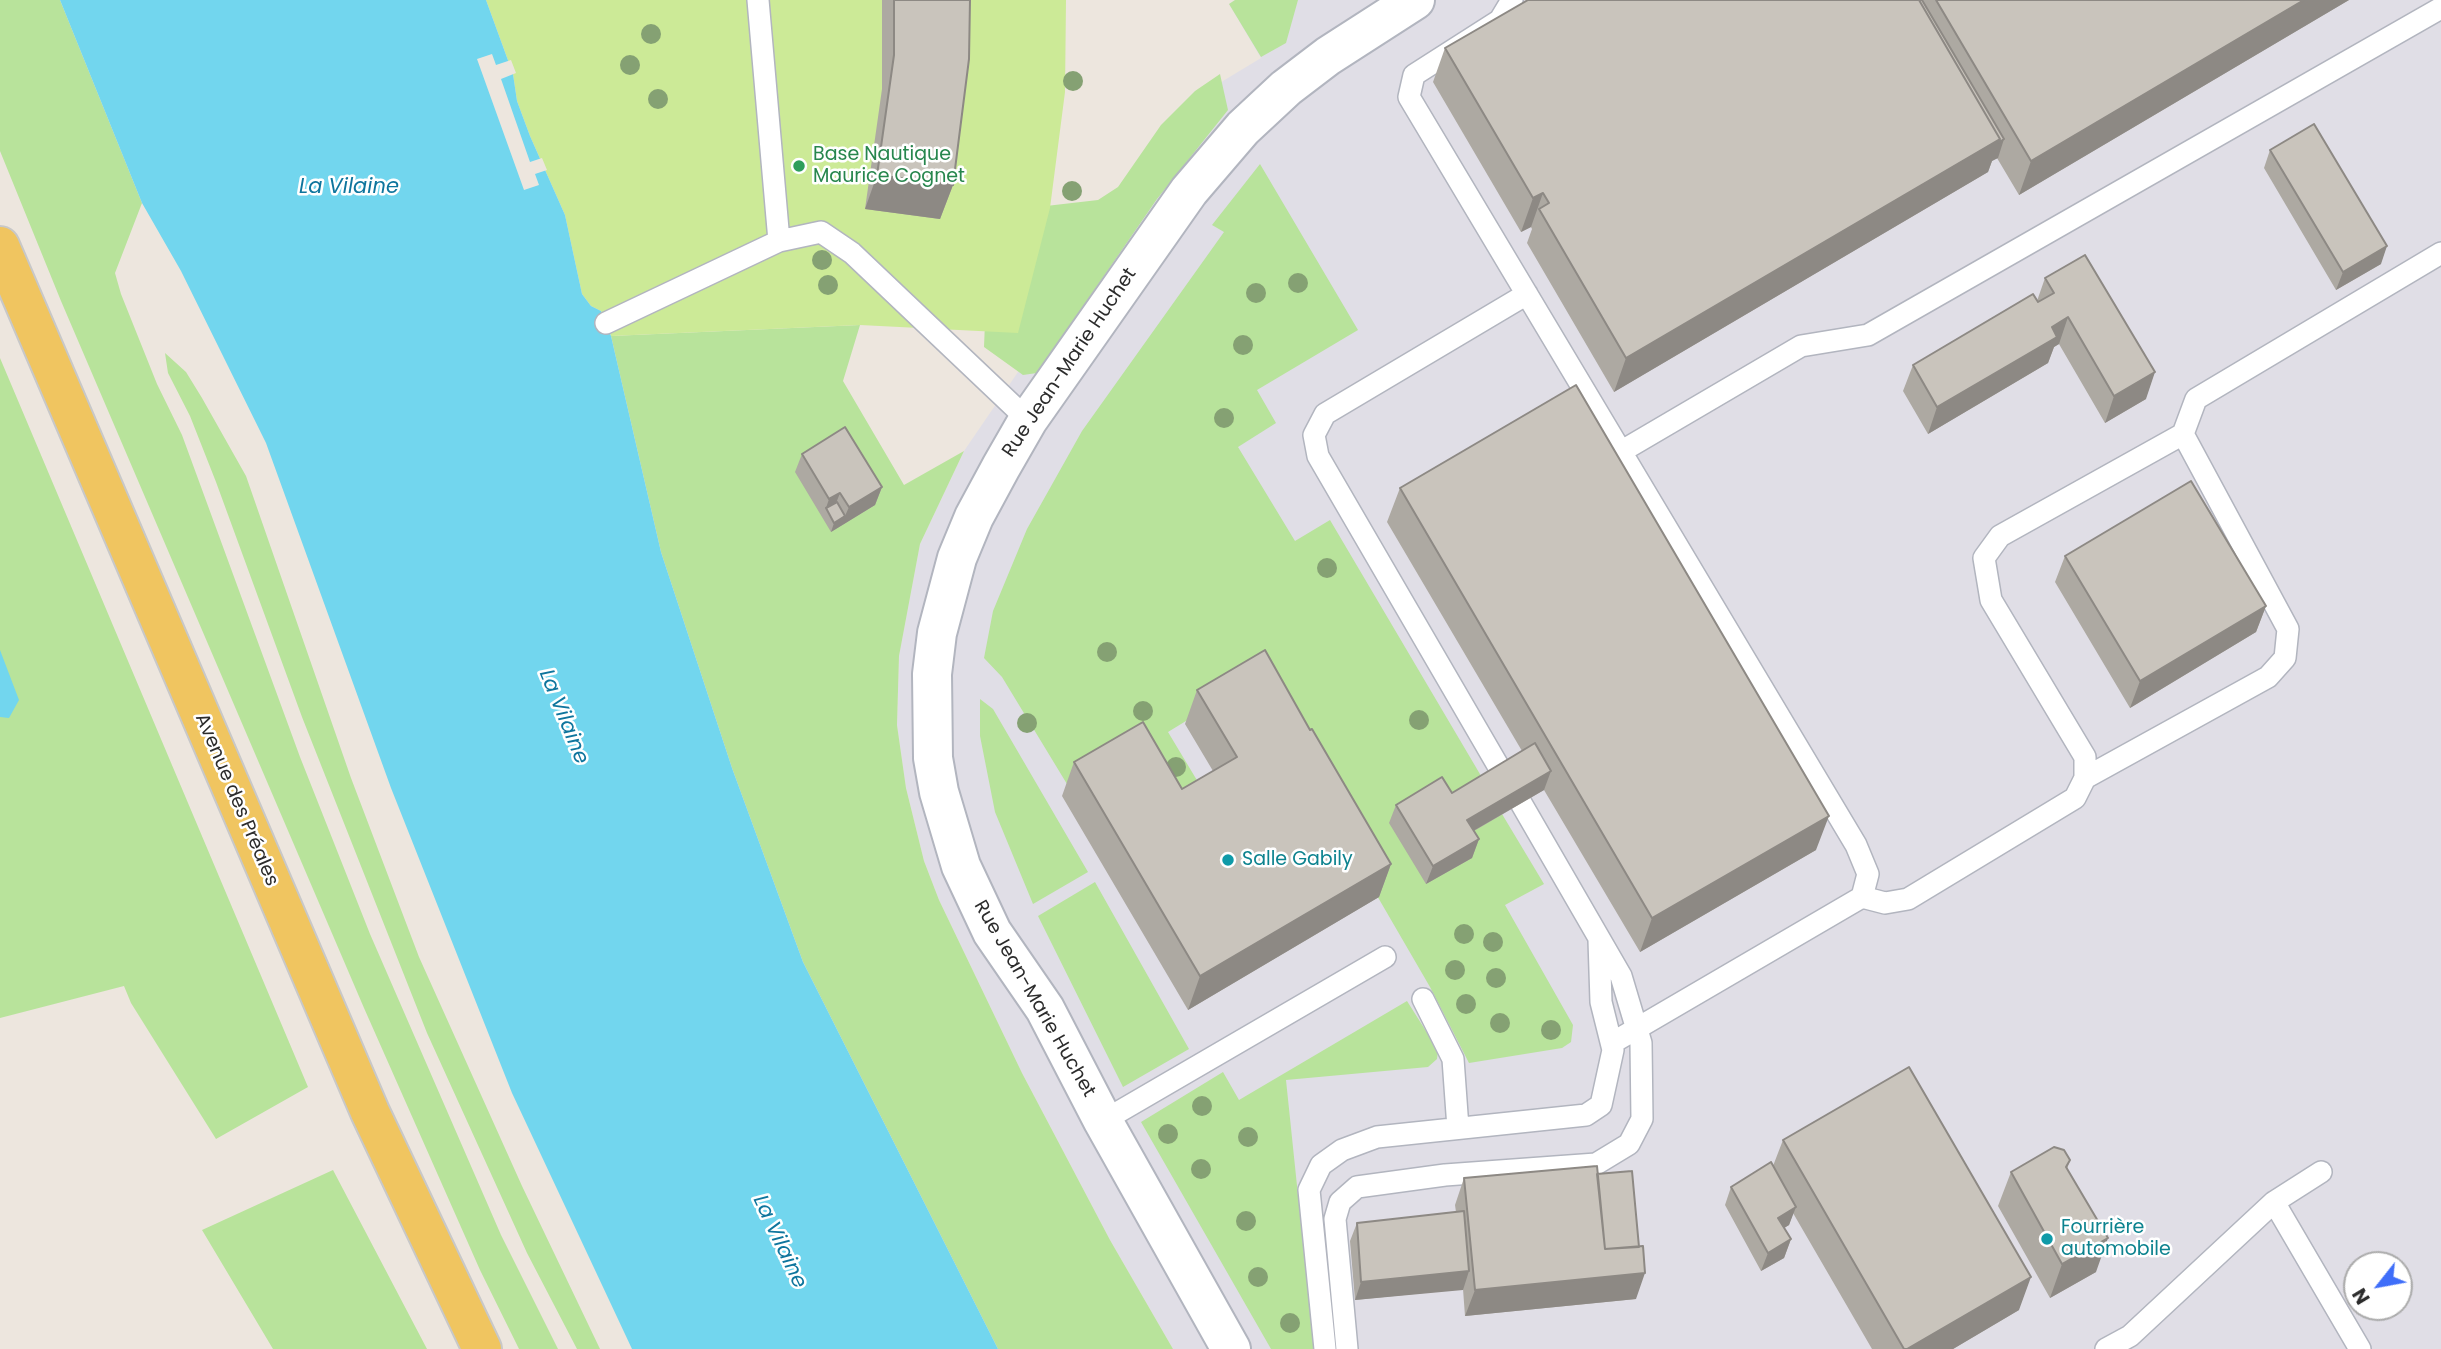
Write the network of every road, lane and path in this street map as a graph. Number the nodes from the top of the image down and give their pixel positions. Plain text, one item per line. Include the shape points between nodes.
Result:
1 (758, 0) edge
2 (1415, 0) edge
3 (1512, 0) edge
4 (2441, 8) edge
5 (779, 241) junction
6 (0, 246) edge
7 (2441, 253) edge
8 (1527, 294) junction
9 (606, 323) dead end
10 (1028, 420) junction
11 (2183, 435) junction
12 (1622, 451) junction
13 (1504, 776) edge
14 (2085, 778) junction
15 (1521, 803) edge
16 (1862, 897) junction
17 (1599, 938) junction
18 (1385, 957) dead end
19 (1423, 999) dead end
20 (1637, 1027) junction
21 (1612, 1043) junction
22 (1103, 1121) junction
23 (1458, 1128) junction
24 (2321, 1172) dead end
25 (2274, 1202) junction
26 (482, 1349) edge
27 (1231, 1349) edge
28 (1325, 1349) edge
29 (1347, 1349) edge
30 (2106, 1349) edge
31 (2360, 1349) edge

1 - 5 lane
2 - 10 street, Rue Jean-Marie Huchet via 1328,55 1214,158
3 - 8 lane via 1500,20 1414,75 1409,97
4 - 12 lane via 1868,335 1801,346
5 - 9 lane
5 - 10 lane via 821,232 852,253
6 - 26 main road, Avenue des Préales via 370,1112
7 - 11 lane via 2196,399
8 - 12 lane
8 - 13 lane via 1325,414 1314,435 1318,456
10 - 22 street, Rue Jean-Marie Huchet via 974,517 946,592 932,674 933,758 949,832 971,888 992,932 1045,1009
11 - 14 lane via 2000,536 1984,558 1991,600 2085,757
11 - 14 lane via 2288,629 2285,658 2268,677
12 - 16 lane via 1856,845 1868,874
14 - 16 lane via 2075,798 1908,899 1885,902
15 - 17 lane
16 - 20 lane
17 - 20 lane via 1621,976
17 - 21 lane via 1601,1002
18 - 22 lane
19 - 23 lane via 1453,1059
20 - 21 lane
20 - 29 lane via 1642,1043 1642,1119 1629,1144 1596,1164 1445,1175 1357,1187 1340,1202 1335,1219
21 - 23 lane via 1601,1105 1586,1115
22 - 27 street, Rue Jean-Marie Huchet
23 - 28 lane via 1377,1137 1342,1150 1321,1165 1308,1190
24 - 25 lane
25 - 30 lane via 2130,1336
25 - 31 lane

